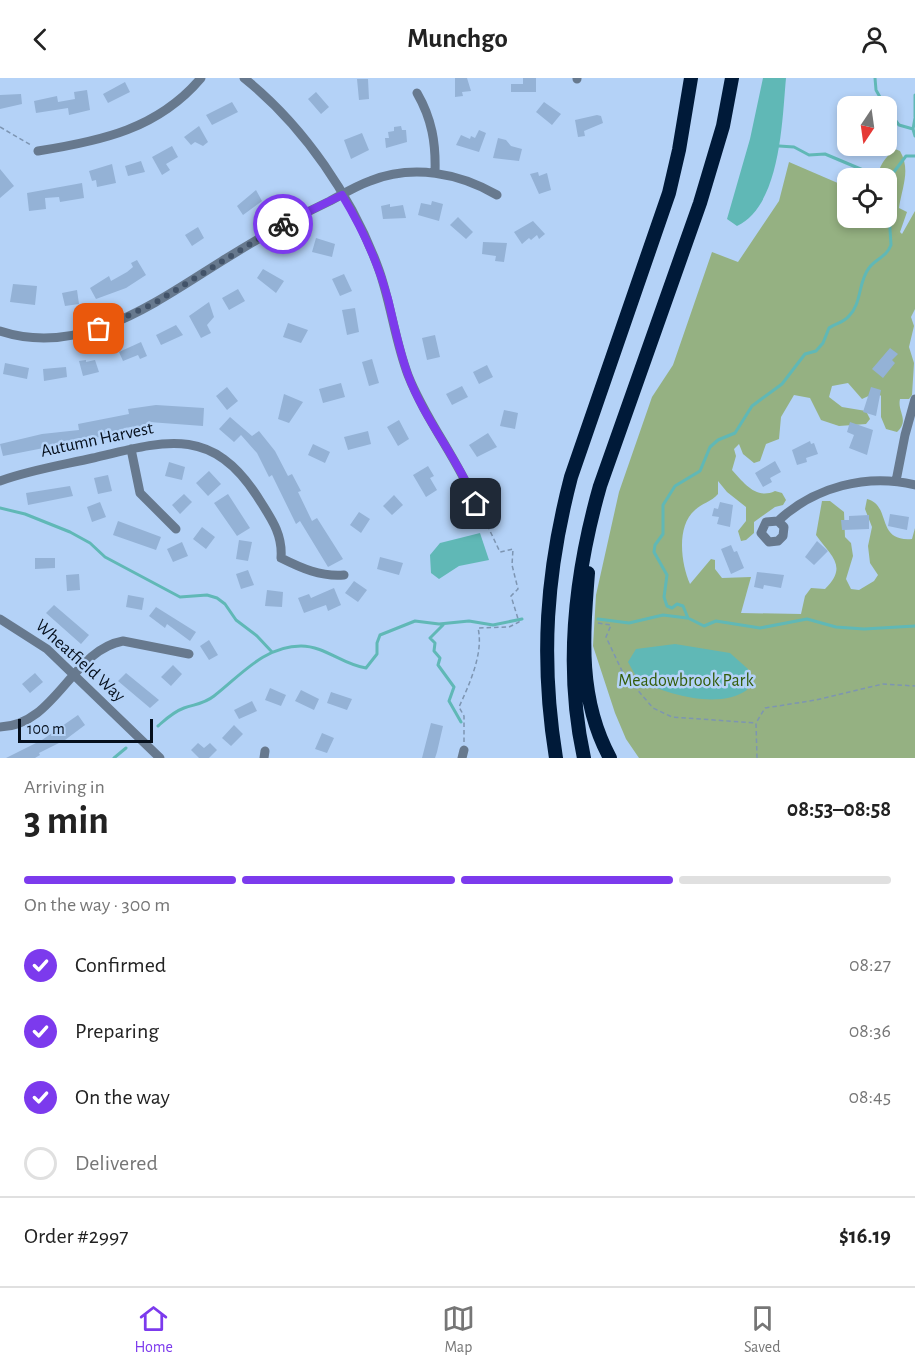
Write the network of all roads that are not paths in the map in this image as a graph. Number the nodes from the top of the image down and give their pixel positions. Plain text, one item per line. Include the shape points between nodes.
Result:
1 (201, 78) edge
2 (244, 78) edge
3 (691, 78) edge
4 (732, 78) edge
5 (417, 93) dead end
6 (38, 151) road end
7 (435, 173) junction
8 (342, 195) junction
9 (497, 195) dead end
10 (0, 331) edge
11 (634, 388) junction
12 (915, 399) edge
13 (131, 449) junction
14 (0, 481) edge
15 (896, 481) junction
16 (915, 485) edge
17 (476, 504) road end
18 (778, 521) dead end
19 (176, 530) dead end
20 (344, 575) dead end
21 (0, 619) edge
22 (189, 654) dead end
23 (74, 675) junction
24 (0, 727) edge
25 (160, 758) edge
26 (554, 758) edge
27 (584, 758) edge
28 (609, 758) edge

1 - 6 street via 163,113 131,130
2 - 8 street via 301,134
3 - 26 highway via 669,193 561,518 548,598 546,681
4 - 11 highway via 710,171
5 - 7 street via 434,136
7 - 8 street via 386,176
7 - 9 street via 468,180
8 - 10 street via 275,228 153,304 99,329 55,338
8 - 17 street via 378,269 407,373 424,413
11 - 27 highway via 589,524 576,600 574,679
11 - 28 highway via 594,525 586,600 585,678 589,709
12 - 15 street
13 - 14 street, Autumn Harvest
13 - 19 street via 141,493
13 - 20 street, Autumn Harvest via 177,441 208,448 247,479 277,526 281,558 306,570
15 - 16 street
15 - 18 street via 856,483 826,491 791,509
21 - 23 street, Wheatfield Way via 47,649
22 - 23 street via 123,641 104,646
23 - 24 street via 40,710 16,725
23 - 25 street, Wheatfield Way

